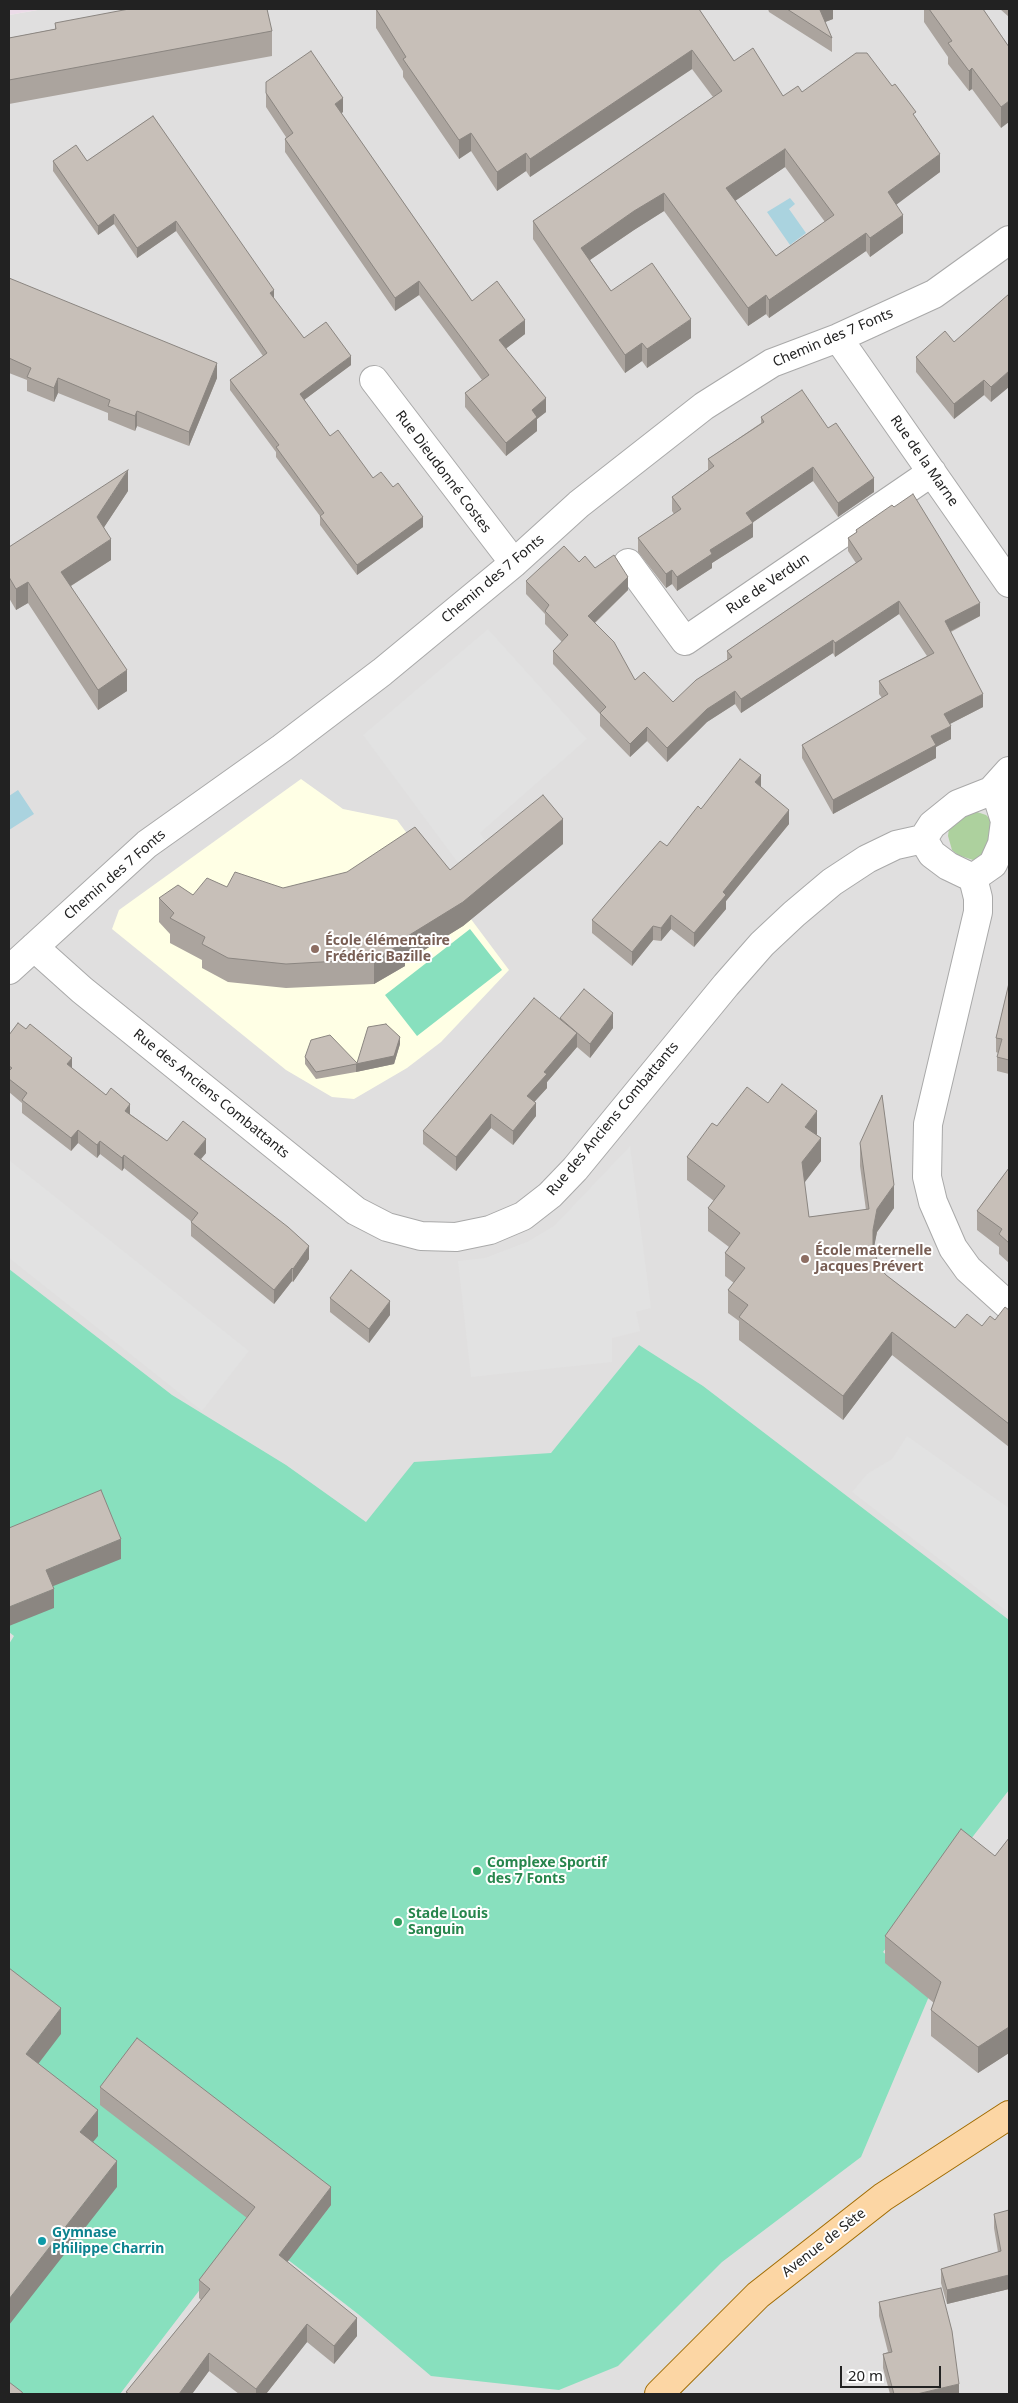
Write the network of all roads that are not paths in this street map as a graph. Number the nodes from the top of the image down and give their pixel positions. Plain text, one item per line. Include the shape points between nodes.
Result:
1 (1009, 240) edge
2 (838, 338) junction
3 (374, 380) dead end
4 (932, 472) junction
5 (514, 563) junction
6 (628, 563) dead end
7 (1009, 583) edge
8 (1009, 771) edge
9 (991, 791) junction
10 (923, 839) junction
11 (973, 878) junction
12 (34, 947) junction
13 (9, 970) edge
14 (1009, 1306) edge
15 (1009, 2116) edge
16 (659, 2394) edge

1 - 2 street, Chemin des 7 Fonts via 934,294
2 - 4 street, Rue de la Marne
2 - 5 street, Chemin des 7 Fonts via 772,363 704,406 579,504
3 - 5 street, Rue Dieudonné Costes
4 - 6 street, Rue de Verdun via 685,641
4 - 7 street, Rue de la Marne
5 - 12 street, Chemin des 7 Fonts via 382,672 147,844
8 - 9 street
9 - 10 street via 958,804 932,825
9 - 11 street via 998,798 1005,821 1002,844 993,864
10 - 11 street via 932,854
10 - 12 street, Rue des Anciens Combattants via 896,845 867,859 832,882 762,944 550,1195 523,1216 490,1230 456,1237 421,1236 387,1227 356,1211 82,990
11 - 14 street via 978,912 928,1124 927,1177 933,1202 953,1248 968,1269
12 - 13 street, Chemin des 7 Fonts
15 - 16 main road, Avenue de Sète via 883,2197 758,2295

